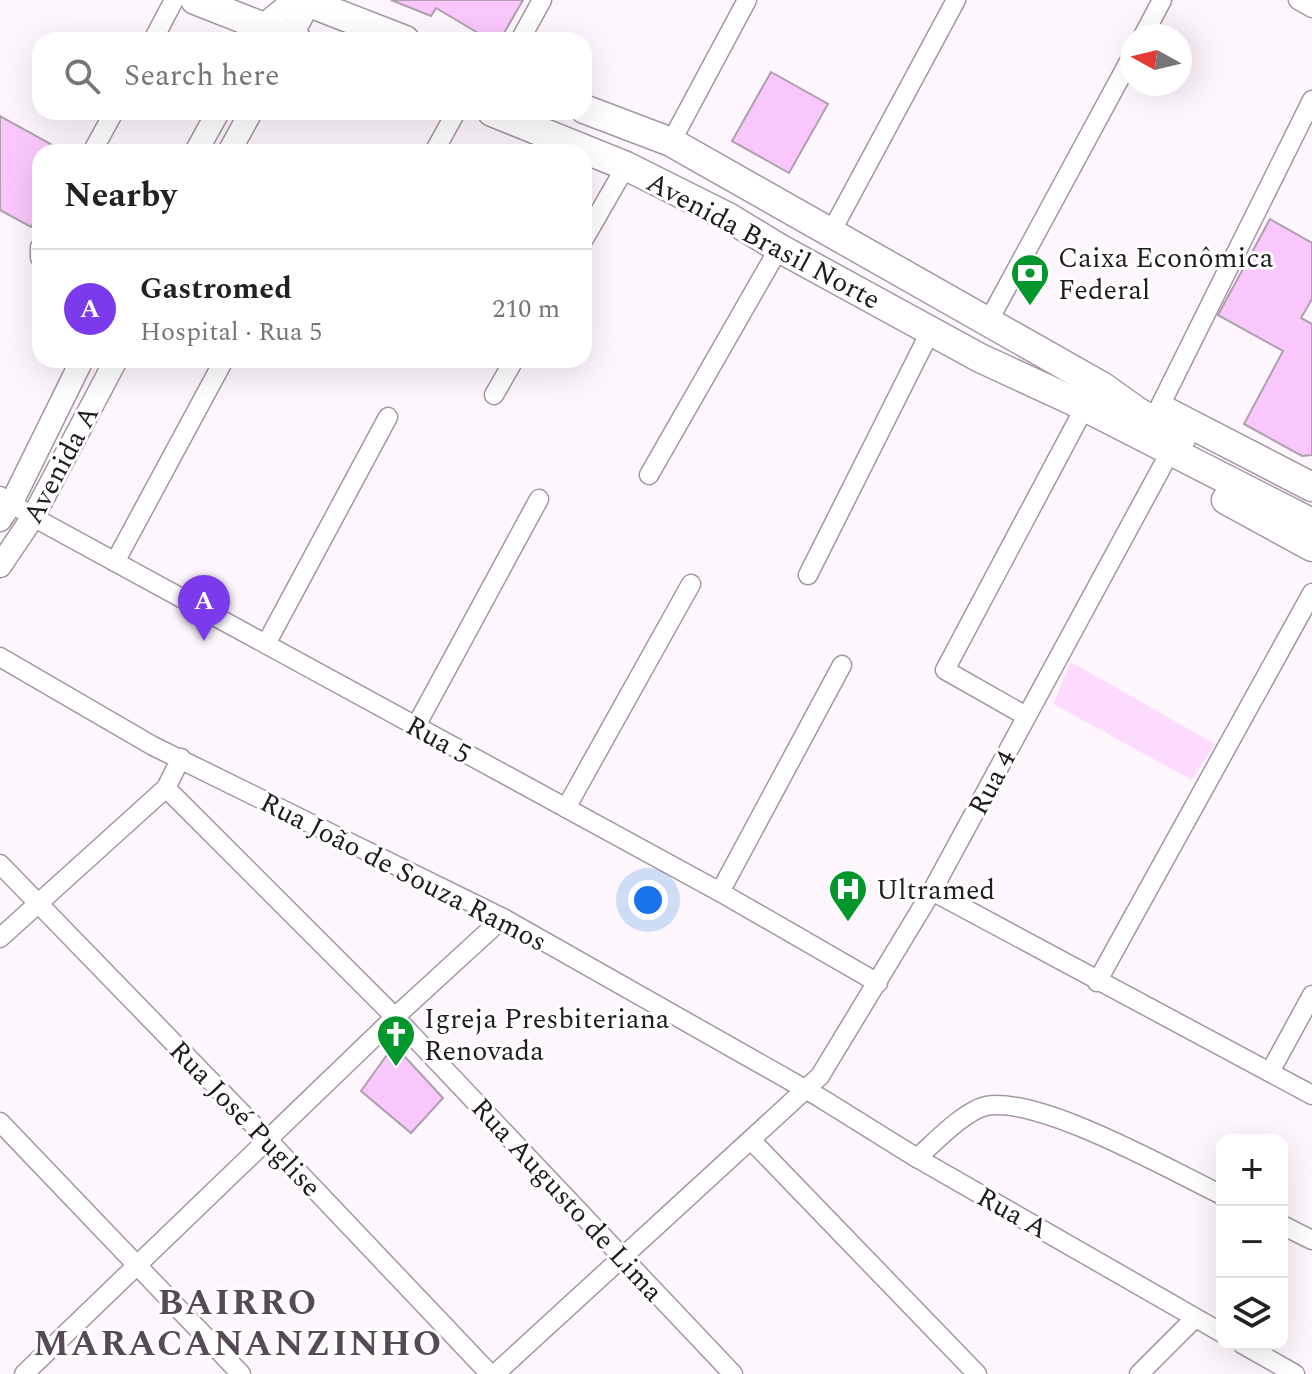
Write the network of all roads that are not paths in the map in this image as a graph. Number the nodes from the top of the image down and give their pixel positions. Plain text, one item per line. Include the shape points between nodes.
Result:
1 (174, 0) edge
2 (195, 0) edge
3 (542, 0) edge
4 (747, 0) edge
5 (956, 0) edge
6 (1162, 0) edge
7 (1298, 0) edge
8 (301, 1) edge
9 (1312, 8) edge
10 (1149, 24) edge
11 (157, 32) edge
12 (269, 32) edge
13 (279, 32) edge
14 (384, 32) edge
15 (524, 32) edge
16 (1120, 78) edge
17 (1312, 100) edge
18 (592, 112) edge
19 (110, 120) edge
20 (214, 120) edge
21 (247, 120) edge
22 (452, 120) edge
23 (512, 120) edge
24 (671, 142) junction
25 (96, 144) edge
26 (200, 144) edge
27 (233, 144) edge
28 (438, 144) edge
29 (571, 144) edge
30 (592, 152) edge
31 (626, 166) junction
32 (592, 225) edge
33 (830, 234) junction
34 (779, 248) junction
35 (988, 322) junction
36 (931, 330) junction
37 (78, 368) edge
38 (112, 368) edge
39 (220, 368) edge
40 (509, 368) edge
41 (1030, 382) junction
42 (1103, 387) junction
43 (494, 395) dead end
44 (1159, 408) junction
45 (388, 417) dead end
46 (1079, 418) junction
47 (1163, 465) junction
48 (649, 475) dead end
49 (1312, 487) edge
50 (539, 499) dead end
51 (4, 506) edge
52 (1312, 509) edge
53 (33, 517) junction
54 (1312, 523) edge
55 (1312, 547) edge
56 (115, 562) junction
57 (0, 566) edge
58 (808, 575) dead end
59 (691, 584) dead end
60 (1312, 593) edge
61 (266, 644) junction
62 (0, 657) edge
63 (842, 665) dead end
64 (1026, 716) junction
65 (416, 726) junction
66 (181, 758) junction
67 (166, 788) junction
68 (566, 808) junction
69 (0, 864) edge
70 (932, 891) junction
71 (720, 892) junction
72 (38, 903) junction
73 (503, 918) junction
74 (0, 938) edge
75 (1097, 982) junction
76 (878, 983) junction
77 (1312, 995) edge
78 (395, 1017) junction
79 (1270, 1072) junction
80 (805, 1090) junction
81 (1312, 1095) edge
82 (0, 1122) edge
83 (267, 1139) junction
84 (751, 1140) junction
85 (917, 1158) junction
86 (1216, 1192) edge
87 (1288, 1228) edge
88 (1312, 1240) edge
89 (622, 1254) junction
90 (137, 1263) junction
91 (1195, 1318) junction
92 (1216, 1330) edge
93 (1253, 1350) edge
94 (24, 1374) edge
95 (241, 1374) edge
96 (492, 1374) edge
97 (733, 1374) edge
98 (976, 1374) edge
99 (1139, 1374) edge
100 (1295, 1374) edge

1 - 11 street
2 - 12 main road
3 - 15 street
4 - 24 street
5 - 33 street
6 - 10 street
7 - 9 street
8 - 13 street via 276,13
8 - 14 main road
16 - 35 street
17 - 44 street
18 - 24 main road, Avenida Brasil Norte
19 - 25 street
20 - 26 street
21 - 27 street
22 - 28 street
23 - 29 main road, Avenida Brasil Norte
24 - 33 main road, Avenida Brasil Norte
30 - 31 main road, Avenida Brasil Norte
31 - 32 street
31 - 34 main road, Avenida Brasil Norte
33 - 35 main road, Avenida Brasil Norte
34 - 36 main road, Avenida Brasil Norte
34 - 48 street
35 - 42 main road, Avenida Brasil Norte
36 - 41 main road, Avenida Brasil Norte
36 - 58 street
37 - 51 street, Avenida A
38 - 53 street, Avenida A
39 - 56 street
40 - 43 street
41 - 46 main road, Avenida Brasil Norte
41 - 54 main road, Avenida Brasil Norte
42 - 44 main road, Avenida Brasil Norte
42 - 52 main road, Avenida Brasil Norte
44 - 49 main road, Avenida Brasil Norte
45 - 61 street
46 - 47 main road, Avenida Brasil Norte
46 - 64 street via 945,670
47 - 55 main road, Avenida Brasil Norte
47 - 64 street, Rua 4
50 - 65 street
51 - 53 street, Rua 5
53 - 56 street, Rua 5
53 - 57 street, Avenida A
56 - 61 street, Rua 5
59 - 68 street
60 - 75 street
61 - 65 street, Rua 5
62 - 66 street, Rua João de Souza Ramos
63 - 71 street
64 - 70 street, Rua 4
65 - 68 street, Rua 5
66 - 67 street
66 - 73 street, Rua João de Souza Ramos
67 - 72 street
67 - 78 street, Rua Augusto de Lima
68 - 71 street, Rua 5
69 - 72 street, Rua José Puglise
70 - 75 street
70 - 76 street, Rua 4
71 - 76 street, Rua 5
72 - 74 street
72 - 83 street, Rua José Puglise
73 - 78 street
73 - 80 street, Rua João de Souza Ramos
75 - 79 street
76 - 80 street, Rua 4 via 820,1076
77 - 79 street
78 - 83 street
78 - 89 street, Rua Augusto de Lima
79 - 81 street
80 - 84 street, Rua 4
80 - 85 street, Rua A
82 - 90 street
83 - 90 street
83 - 96 street, Rua José Puglise
84 - 89 street, Rua 4
84 - 98 street
85 - 86 street via 985,1106 1026,1107
85 - 91 street, Rua A
87 - 88 street
89 - 96 street, Rua 4
89 - 97 street, Rua Augusto de Lima
90 - 94 street
90 - 95 street
91 - 92 street, Rua A
91 - 99 street
93 - 100 street

